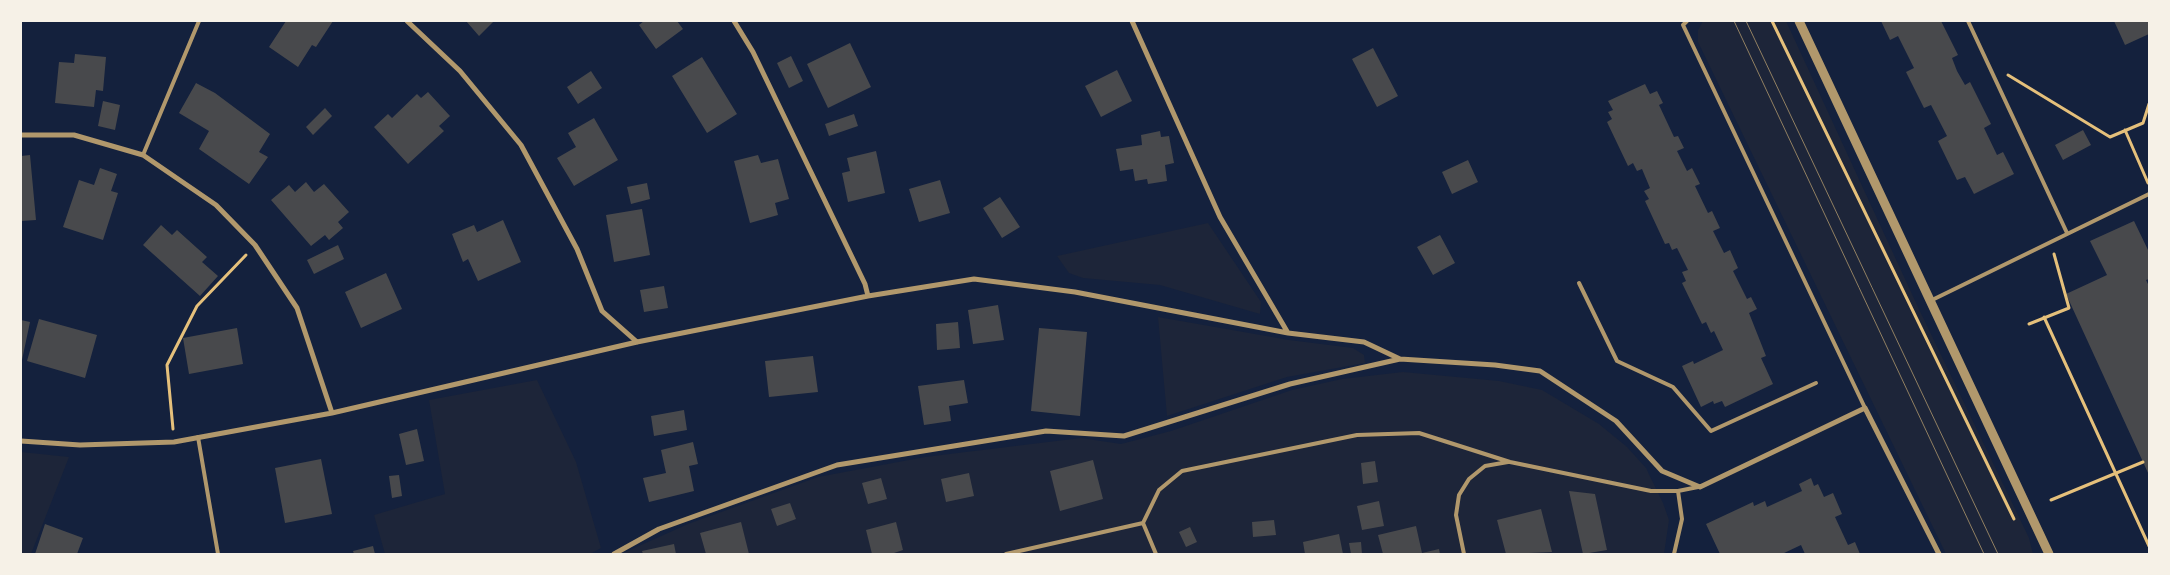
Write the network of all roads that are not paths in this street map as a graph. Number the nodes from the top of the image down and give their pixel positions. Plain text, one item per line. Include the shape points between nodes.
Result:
1 (199, 21) edge
2 (406, 21) edge
3 (734, 21) edge
4 (1132, 21) edge
5 (1687, 21) edge
6 (1799, 21) edge
7 (1968, 21) edge
8 (21, 134) edge
9 (143, 155) junction
10 (2149, 194) edge
11 (2067, 233) junction
12 (1579, 283) dead end
13 (868, 296) junction
14 (1930, 301) junction
15 (1288, 333) junction
16 (637, 342) junction
17 (1400, 358) junction
18 (1816, 383) dead end
19 (1865, 408) junction
20 (332, 413) junction
21 (198, 437) junction
22 (21, 441) edge
23 (1510, 462) junction
24 (1700, 486) junction
25 (1678, 491) junction
26 (1143, 523) junction
27 (218, 554) edge
28 (614, 554) edge
29 (1006, 554) edge
30 (1156, 554) edge
31 (1464, 554) edge
32 (1674, 554) edge
33 (1939, 554) edge
34 (2049, 554) edge

1 - 9 lane
2 - 16 street via 460,72 521,145 577,250 602,311
3 - 13 street via 753,52
4 - 15 street via 1220,217
5 - 19 lane via 1683,24
6 - 14 street
7 - 11 lane
8 - 9 street via 74,135
9 - 20 street via 216,205 255,246 297,308
10 - 11 lane
11 - 14 lane
12 - 18 lane via 1617,361 1673,387 1711,431
13 - 15 street via 974,279 1075,292
13 - 16 street
14 - 34 street
15 - 17 street via 1364,342
16 - 20 street
17 - 24 street via 1540,371 1616,422 1662,471
17 - 28 street via 1290,384 1124,436 1046,431 837,465 659,529
19 - 24 street
19 - 33 street
20 - 21 street
21 - 22 street via 174,442 80,445
21 - 27 lane
23 - 25 lane via 1651,491
23 - 26 lane via 1419,433 1357,435 1182,471 1159,490
23 - 31 lane via 1485,466 1459,495 1456,515
24 - 25 lane
25 - 32 lane via 1682,520
26 - 29 lane
26 - 30 lane

